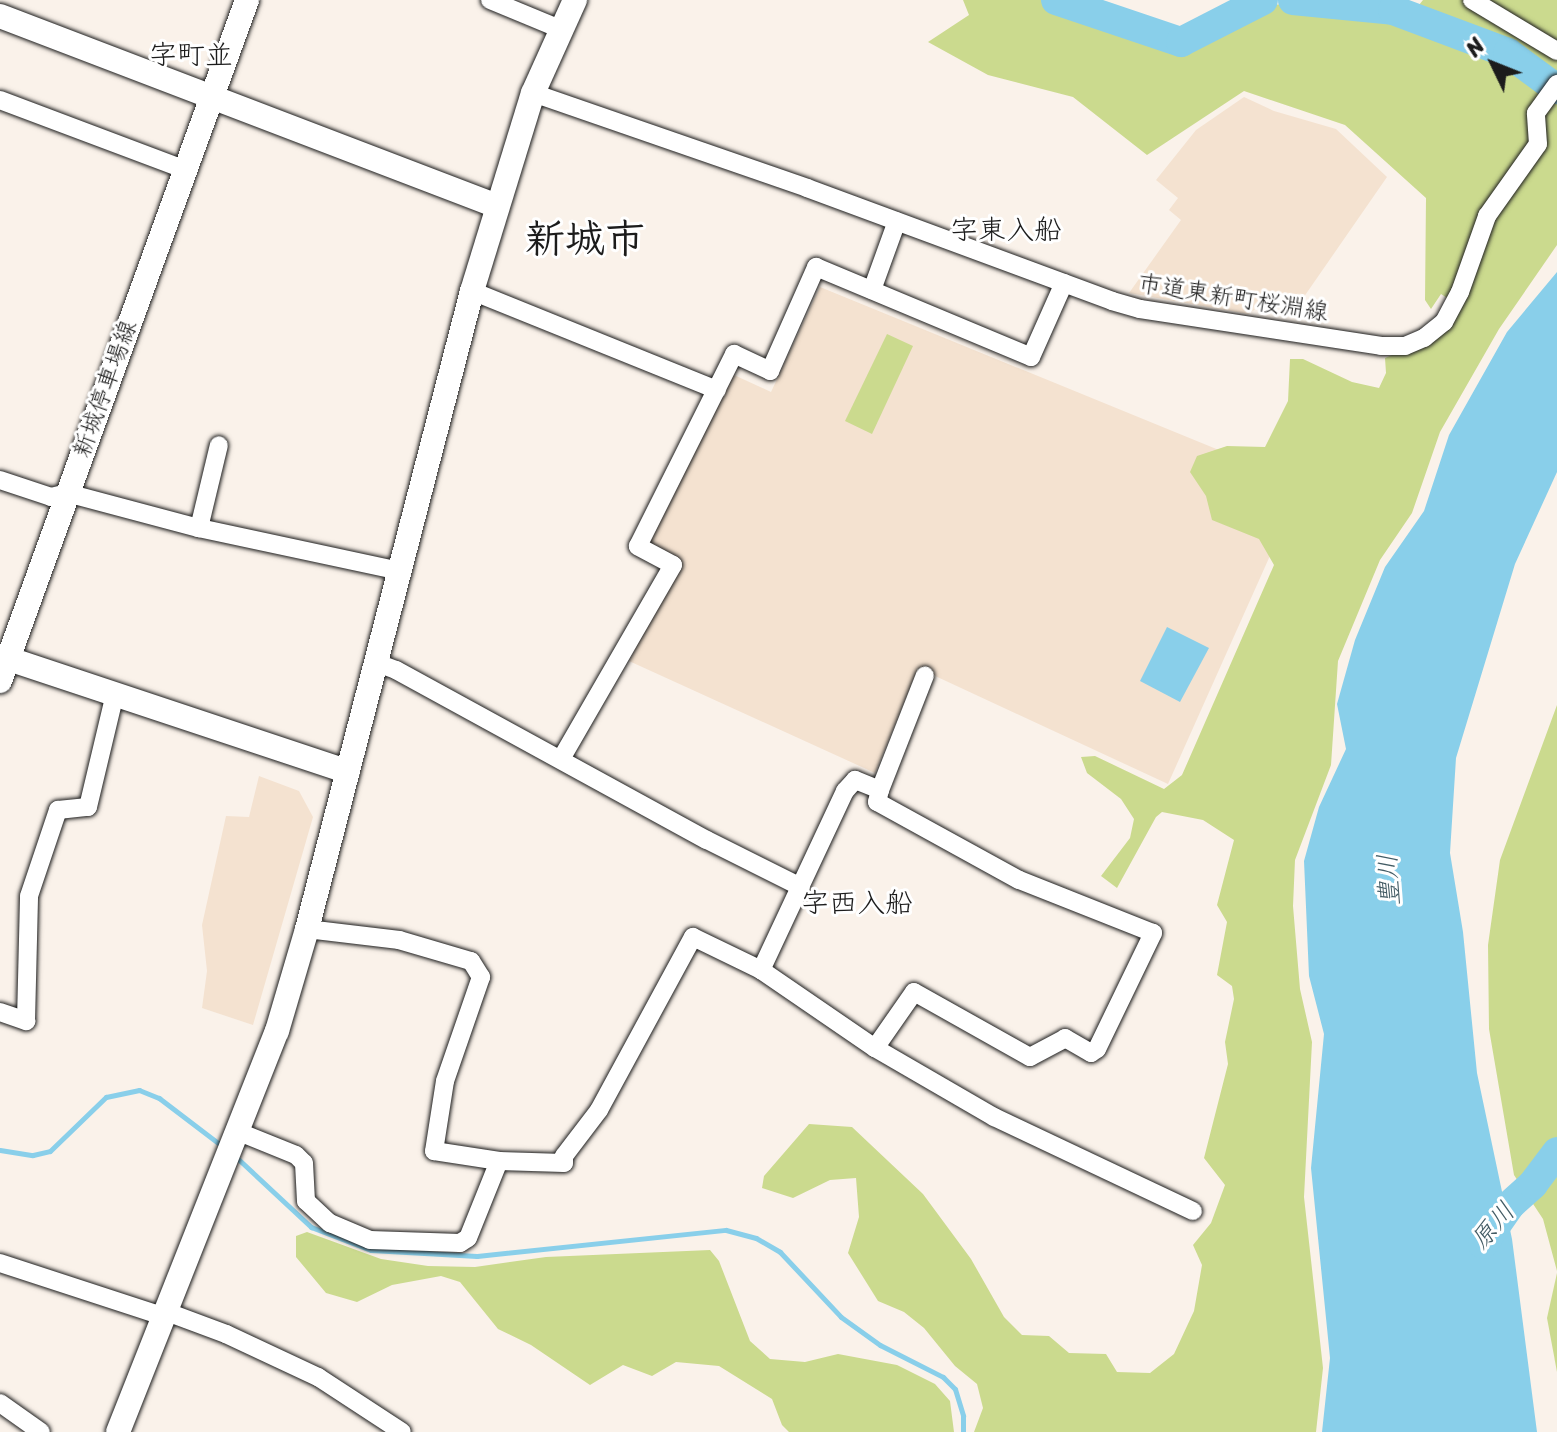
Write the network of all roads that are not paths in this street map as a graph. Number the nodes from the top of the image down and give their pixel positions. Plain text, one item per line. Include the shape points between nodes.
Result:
1 (247, 0) edge
2 (490, 0) edge
3 (575, 0) edge
4 (1472, 0) edge
5 (0, 16) edge
6 (560, 29) junction
7 (1557, 51) edge
8 (1553, 89) edge
9 (533, 93) junction
10 (210, 96) junction
11 (0, 100) edge
12 (184, 169) junction
13 (497, 206) junction
14 (897, 221) junction
15 (1064, 283) junction
16 (872, 290) junction
17 (472, 291) junction
18 (717, 390) junction
19 (219, 445) dead end
20 (0, 480) edge
21 (67, 493) junction
22 (199, 528) junction
23 (400, 571) junction
24 (6, 651) edge
25 (377, 663) junction
26 (925, 675) dead end
27 (115, 694) junction
28 (561, 759) junction
29 (348, 772) junction
30 (880, 790) junction
31 (801, 887) junction
32 (307, 929) junction
33 (761, 970) junction
34 (0, 1012) edge
35 (875, 1048) junction
36 (234, 1146) junction
37 (499, 1161) junction
38 (1193, 1211) dead end
39 (0, 1263) edge
40 (166, 1315) junction
41 (0, 1403) edge
42 (41, 1432) edge
43 (118, 1432) edge
44 (402, 1432) edge

1 - 10 street, 新城停車場線
2 - 6 street
3 - 6 street
4 - 7 street
5 - 10 street
6 - 9 street
8 - 15 street, 市道東新町桜淵線 via 1534,121 1538,144 1487,216 1444,322 1405,346 1140,309
9 - 13 street
9 - 14 street, 市道東新町桜淵線
10 - 12 street, 新城停車場線
10 - 13 street
11 - 12 street
12 - 21 street, 新城停車場線
13 - 17 street
14 - 15 street, 市道東新町桜淵線
14 - 16 street
15 - 16 street via 1031,357
16 - 18 street via 816,267 770,371 734,354
17 - 18 street
17 - 23 street
18 - 28 street via 638,546 673,565
19 - 22 street
20 - 21 street via 51,497
21 - 22 street
21 - 24 street, 新城停車場線
22 - 23 street
23 - 25 street
24 - 27 street
25 - 28 street
25 - 29 street
26 - 30 street
27 - 29 street
27 - 34 street via 88,807 58,810 29,896 26,1021
28 - 31 street
29 - 32 street
30 - 31 street via 855,780 845,791
30 - 35 street via 877,802 1019,880 1153,933 1091,1053 1065,1038 1030,1057 914,992
31 - 33 street
32 - 36 street via 277,1031
32 - 37 street via 399,940 471,961 481,977 445,1081 434,1151
33 - 35 street
33 - 37 street via 693,937 599,1110 564,1163
35 - 38 street via 994,1117
36 - 37 street via 296,1155 304,1163 306,1201 330,1223 370,1240 460,1243 468,1238
36 - 40 street
39 - 40 street
40 - 43 street
40 - 44 street via 226,1334 318,1377
41 - 42 street

